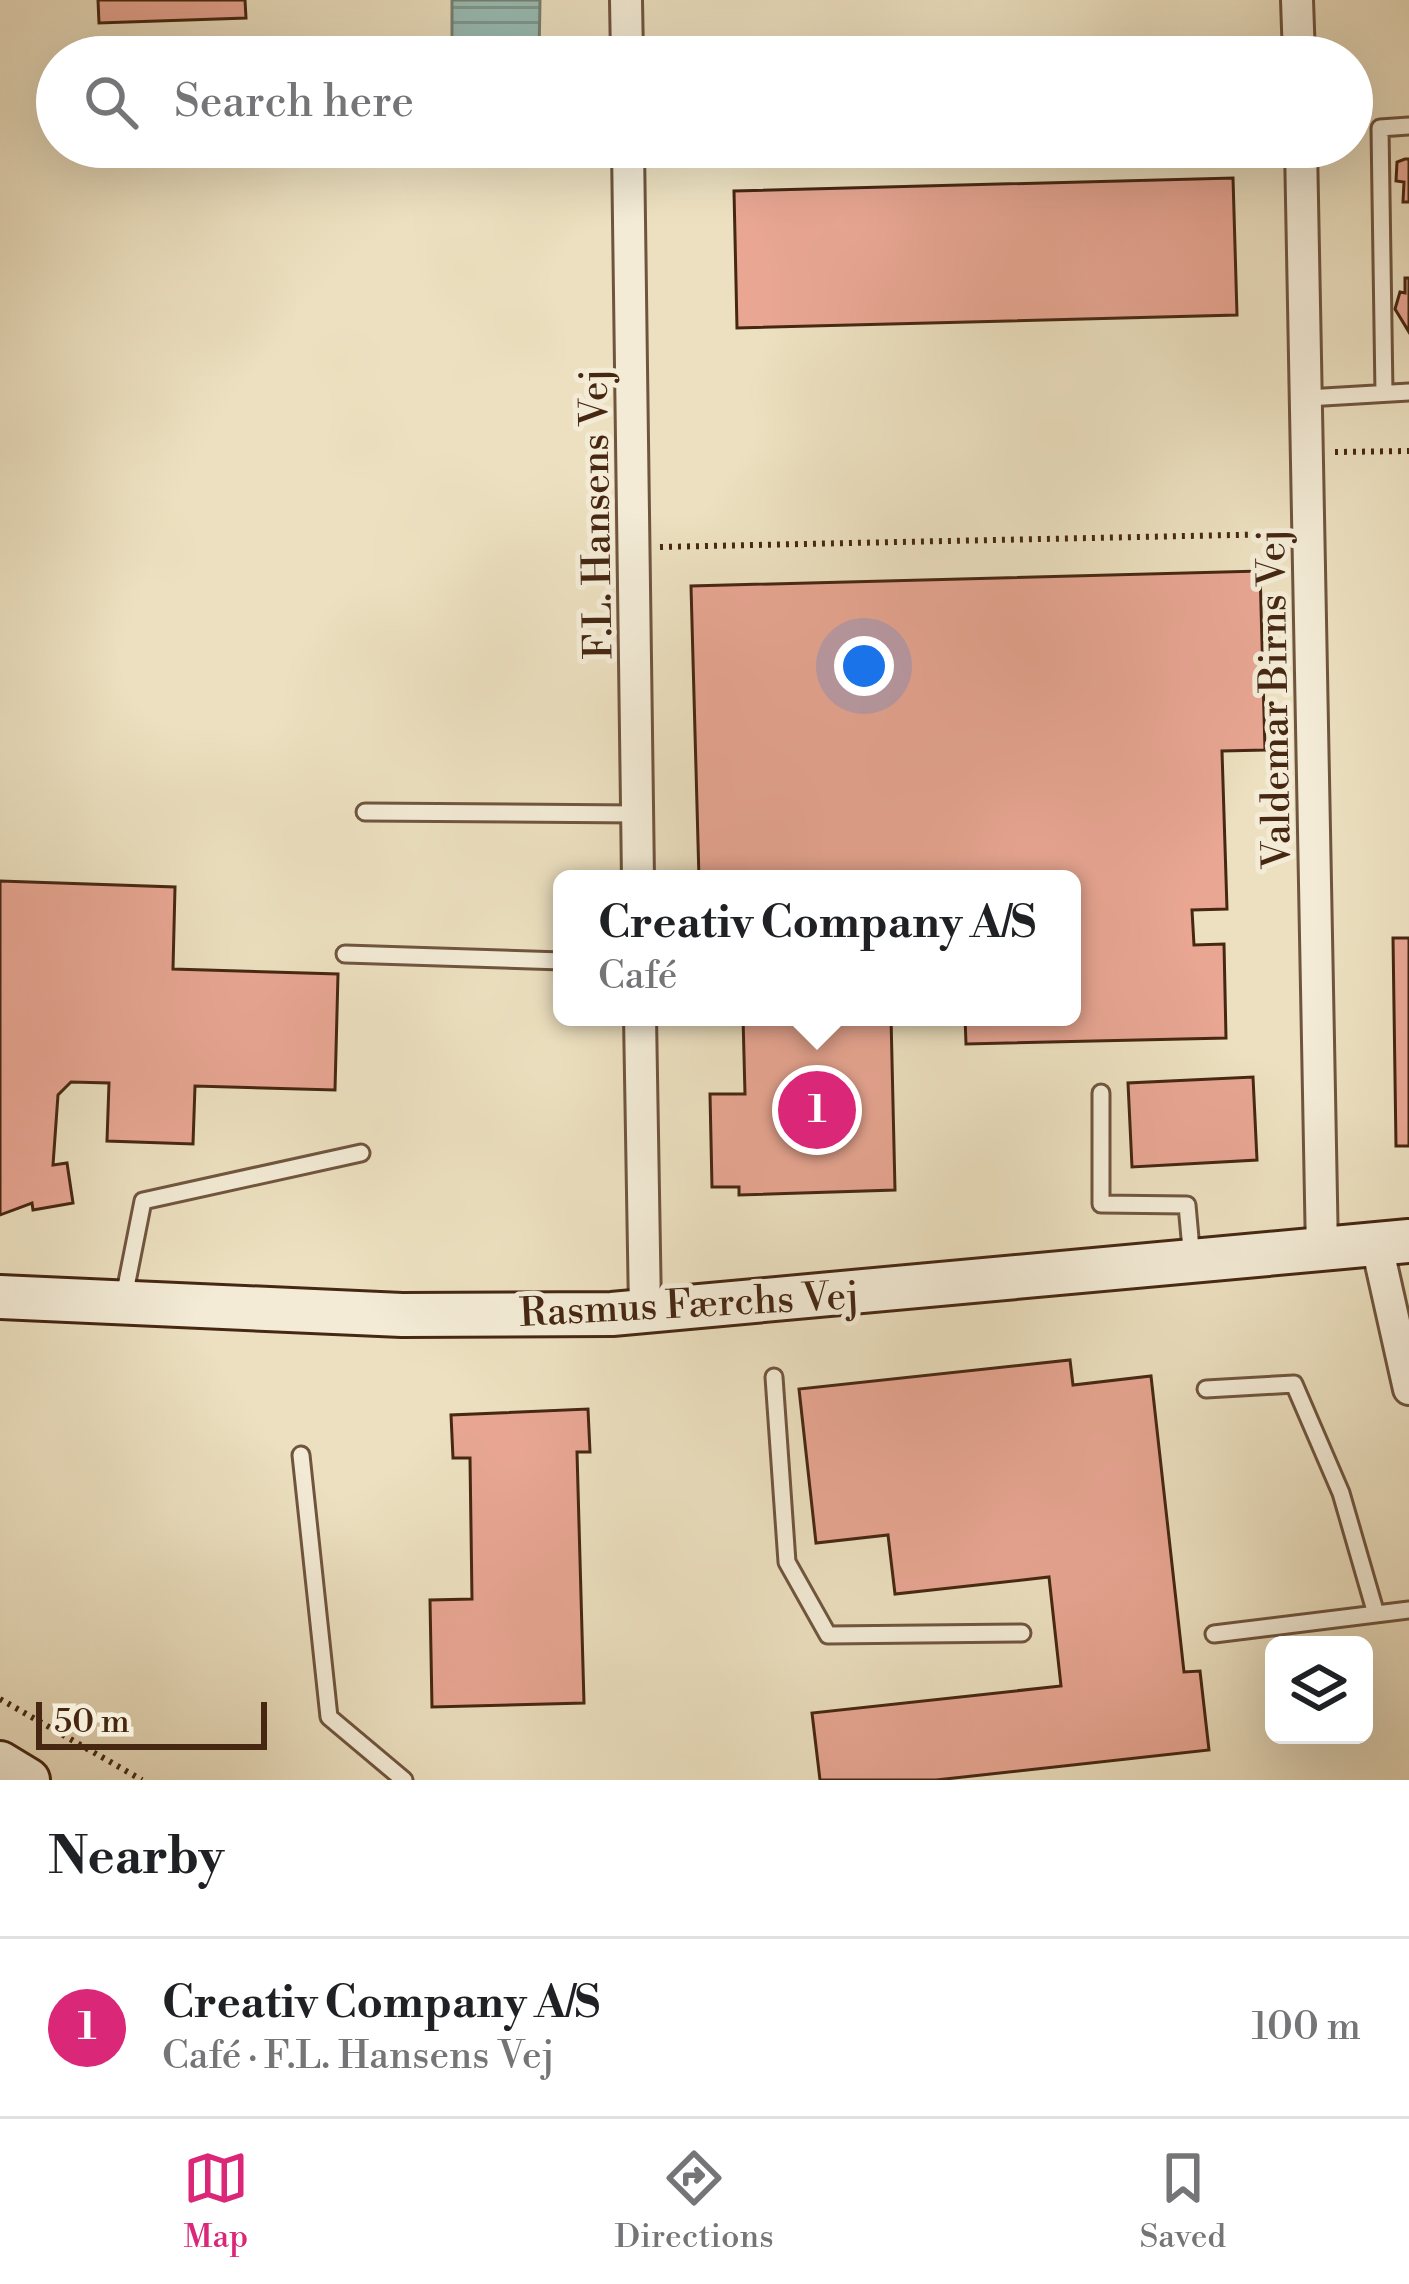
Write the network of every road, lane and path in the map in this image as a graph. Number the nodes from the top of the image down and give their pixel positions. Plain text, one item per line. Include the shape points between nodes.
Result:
1 (626, 0) edge
2 (1297, 0) edge
3 (627, 36) edge
4 (1298, 36) edge
5 (1409, 126) edge
6 (628, 168) edge
7 (1301, 168) edge
8 (1409, 392) edge
9 (1384, 393) junction
10 (1306, 398) junction
11 (1409, 452) edge
12 (1308, 453) junction
13 (1310, 534) junction
14 (635, 548) junction
15 (365, 812) dead end
16 (638, 814) junction
17 (638, 870) edge
18 (345, 954) dead end
19 (553, 961) edge
20 (640, 1026) edge
21 (1101, 1093) dead end
22 (361, 1154) dead end
23 (1393, 1244) edge
24 (1322, 1251) junction
25 (1192, 1263) junction
26 (0, 1297) edge
27 (122, 1306) junction
28 (645, 1309) junction
29 (774, 1377) dead end
30 (1206, 1389) dead end
31 (1409, 1389) edge
32 (301, 1455) dead end
33 (1409, 1610) edge
34 (1376, 1614) junction
35 (1022, 1633) dead end
36 (1214, 1634) dead end
37 (0, 1700) edge
38 (0, 1763) edge
39 (28, 1780) edge
40 (142, 1780) edge
41 (404, 1780) edge

1 - 3 street
2 - 4 street
5 - 9 lane via 1381,128
6 - 14 street, F.L. Hansens Vej
7 - 10 street, Valdemar Birns Vej
8 - 9 lane
9 - 10 lane
10 - 12 street, Valdemar Birns Vej
11 - 12 path
12 - 13 street, Valdemar Birns Vej
13 - 14 path
13 - 24 street, Valdemar Birns Vej
14 - 16 street, F.L. Hansens Vej
15 - 16 lane
16 - 17 street, F.L. Hansens Vej
18 - 19 lane
20 - 28 street
21 - 25 lane via 1101,1204 1187,1205
22 - 27 lane via 143,1201
23 - 24 street, Rasmus Færchs Vej
23 - 31 street, Rasmus Færchs Vej
24 - 25 street, Rasmus Færchs Vej
25 - 28 street, Rasmus Færchs Vej
26 - 27 street, Rasmus Færchs Vej
27 - 28 street, Rasmus Færchs Vej via 402,1315
29 - 35 lane via 787,1562 828,1635
30 - 34 lane via 1294,1384 1341,1493
32 - 41 lane via 329,1718
33 - 34 lane
34 - 36 lane
37 - 40 path
38 - 39 street

